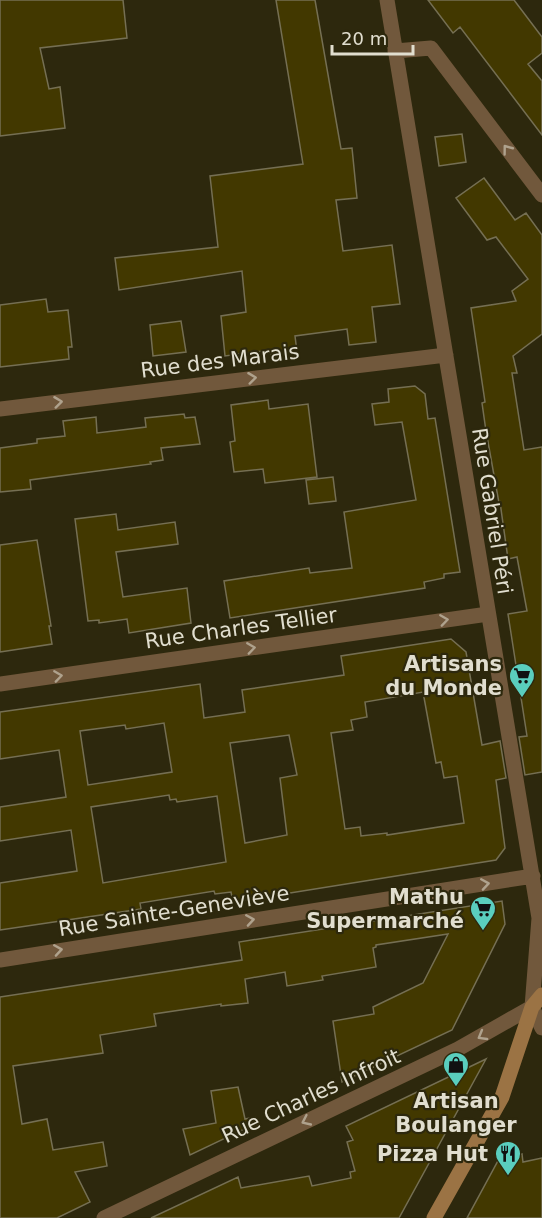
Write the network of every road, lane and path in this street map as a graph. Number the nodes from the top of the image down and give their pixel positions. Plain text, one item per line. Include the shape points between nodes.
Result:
1 (387, 0) edge
2 (395, 51) junction
3 (542, 195) edge
4 (446, 355) junction
5 (0, 409) edge
6 (488, 614) junction
7 (0, 684) edge
8 (533, 876) junction
9 (0, 960) edge
10 (537, 1001) edge
11 (542, 1028) edge
12 (104, 1218) edge
13 (434, 1218) edge

1 - 2 street, Rue Gabriel Péri
3 -> 2 street via 431,48
2 - 4 street, Rue Gabriel Péri
5 -> 4 street, Rue des Marais
4 - 6 street, Rue Gabriel Péri
7 -> 6 street, Rue Charles Tellier
6 - 8 street, Rue Gabriel Péri
9 -> 8 street, Rue Sainte-Geneviève
8 - 10 street, Rue Gabriel Péri via 539,918
10 - 11 street, Rue Gabriel Péri
10 -> 12 street, Rue Charles Infroit via 458,1049
10 - 13 main road via 502,1096

